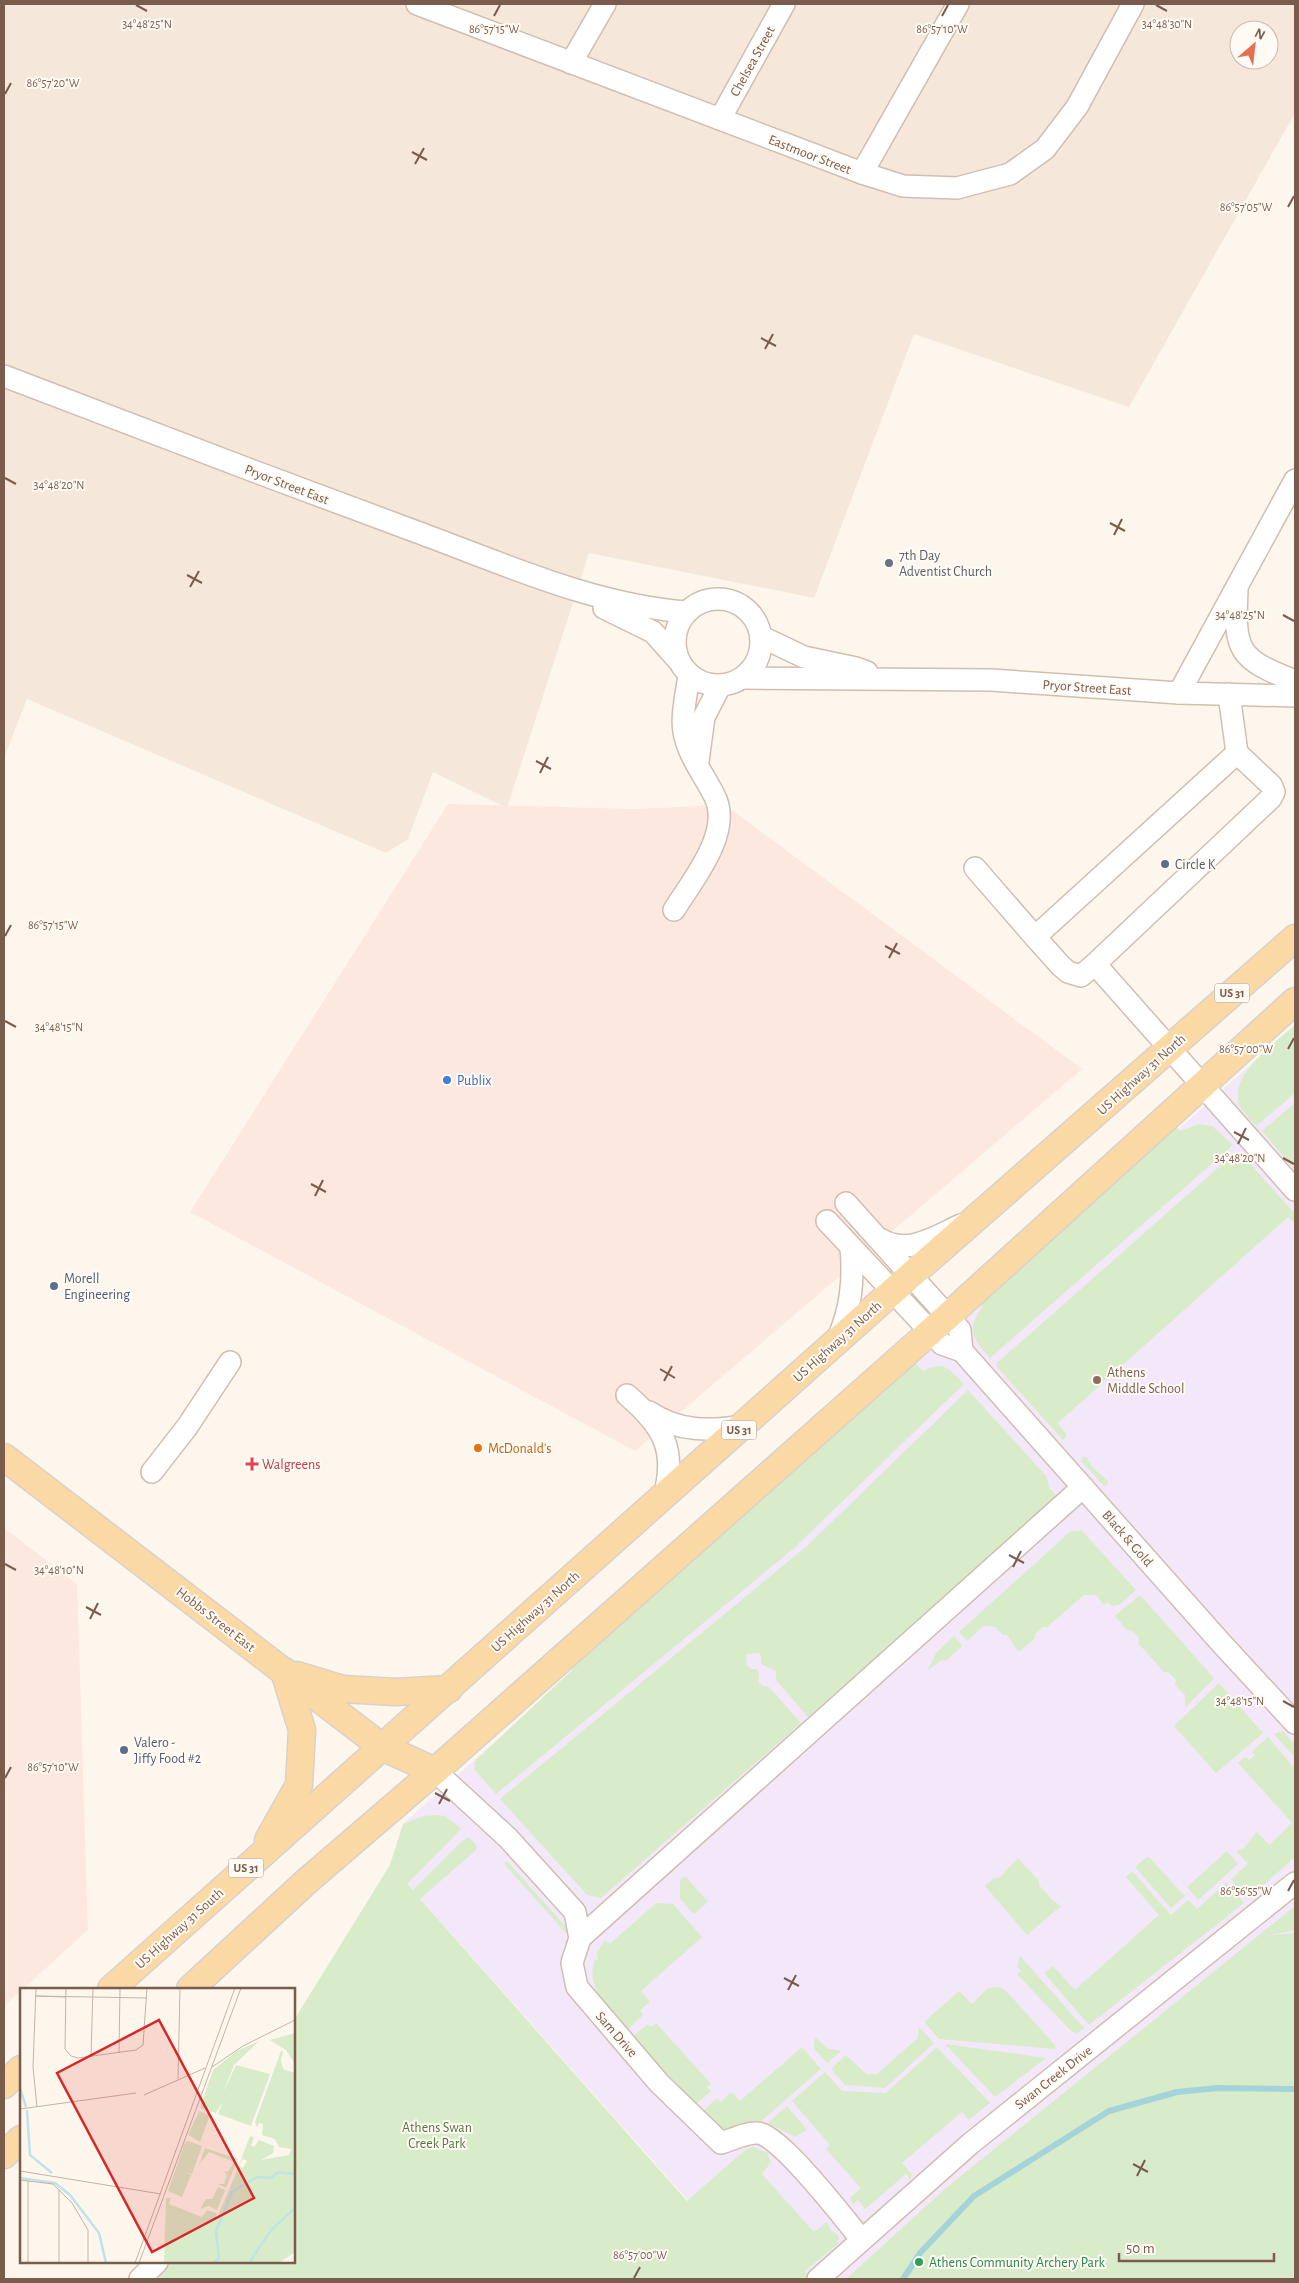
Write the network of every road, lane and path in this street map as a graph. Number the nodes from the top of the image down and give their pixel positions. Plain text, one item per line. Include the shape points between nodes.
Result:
1 (605, 4) edge
2 (784, 4) edge
3 (958, 4) edge
4 (1134, 4) edge
5 (428, 6) edge
6 (571, 63) junction
7 (720, 119) junction
8 (862, 174) junction
9 (4, 376) edge
10 (1295, 480) edge
11 (1237, 586) junction
12 (572, 589) junction
13 (687, 612) junction
14 (762, 637) junction
15 (685, 669) junction
16 (879, 677) junction
17 (744, 678) junction
18 (1295, 680) edge
19 (720, 686) junction
20 (1179, 693) junction
21 (1229, 694) junction
22 (1295, 696) edge
23 (1237, 754) junction
24 (697, 766) junction
25 (976, 868) dead end
26 (674, 910) dead end
27 (1035, 937) junction
28 (1295, 938) edge
29 (1095, 964) junction
30 (1295, 1001) edge
31 (1170, 1048) junction
32 (1202, 1086) junction
33 (1295, 1190) edge
34 (846, 1203) dead end
35 (977, 1218) junction
36 (827, 1221) dead end
37 (877, 1237) junction
38 (851, 1247) junction
39 (902, 1283) junction
40 (939, 1324) junction
41 (837, 1342) junction
42 (230, 1362) dead end
43 (742, 1426) junction
44 (4, 1457) edge
45 (152, 1472) dead end
46 (1083, 1487) junction
47 (664, 1497) junction
48 (284, 1671) junction
49 (449, 1688) junction
50 (1295, 1723) edge
51 (382, 1748) junction
52 (435, 1771) junction
53 (258, 1858) junction
54 (1295, 1884) edge
55 (580, 1938) junction
56 (112, 1988) edge
57 (191, 1988) edge
58 (20, 2070) edge
59 (4, 2085) edge
60 (20, 2140) edge
61 (4, 2155) edge
62 (862, 2238) junction
63 (157, 2263) edge
64 (140, 2279) edge
65 (818, 2279) edge

1 - 6 street
2 - 7 street, Chelsea Street
3 - 8 street
4 - 8 street, Eastmoor Street via 1077,107 1045,149 1010,174 957,188 903,186
5 - 6 street, Eastmoor Street
6 - 7 street, Eastmoor Street
7 - 8 street, Eastmoor Street
9 - 12 street, Pryor Street East
10 - 11 street
11 - 18 street via 1235,628 1243,652 1266,670
11 - 20 street
12 - 13 street, Pryor Street East via 638,607
12 - 15 street, Pryor Street East via 653,632
13 - 14 street via 708,600 732,601 752,614
13 - 15 street via 675,636 675,650
14 - 16 street, Pryor Street East via 804,657 856,668
14 - 17 street via 759,660
15 - 19 street via 704,683
15 - 24 street via 684,732
16 - 17 street, Pryor Street East via 856,680 780,676
16 - 20 street, Pryor Street East via 991,680
17 - 19 street
19 - 24 street via 704,717
20 - 21 street, Pryor Street East
21 - 22 street, Pryor Street East
21 - 23 street
23 - 27 street
23 - 29 street via 1271,785 1274,792 1271,798
24 - 26 street via 716,797 719,815 716,835 710,854
25 - 27 street
27 - 29 street via 1068,972 1081,976
28 - 31 main road, US Highway 31 North / US 31
29 - 31 street
30 - 32 main road
31 - 32 street
31 - 35 main road, US Highway 31 North / US 31
32 - 33 street
32 - 40 main road
34 - 37 street
35 - 37 street via 907,1247 890,1245
35 - 39 main road, US Highway 31 North / US 31
36 - 38 street
37 - 39 street
38 - 39 street
38 - 41 street via 852,1294
39 - 40 street, Black & Gold
39 - 41 main road, US Highway 31 North / US 31
40 - 46 street, Black & Gold via 942,1344 962,1351
40 - 52 main road
41 - 43 main road, US Highway 31 North / US 31
42 - 45 street via 187,1427
43 - 47 main road, US Highway 31 North / US 31
43 - 47 street via 691,1429 667,1422 635,1401 658,1426 668,1449 669,1472
44 - 48 main road, Hobbs Street East
46 - 50 street, Black & Gold
46 - 55 street
47 - 49 main road, US Highway 31 North / US 31
48 - 49 main road via 343,1689 395,1692
48 - 51 main road, Hobbs Street East
48 - 53 main road via 302,1730 298,1785
49 - 51 main road, US Highway 31 North / US 31
51 - 52 main road, Hobbs Street East
51 - 53 main road, US Highway 31 South / US 31
52 - 55 street, Sam Drive via 508,1838 575,1912
52 - 57 main road via 307,1881
53 - 56 main road, US Highway 31 South / US 31
54 - 62 street, Swan Creek Drive via 970,2144
55 - 62 street, Sam Drive via 572,1963 577,1987 659,2083 721,2143 758,2133 770,2137
58 - 59 main road
60 - 61 main road
62 - 65 street, Swan Creek Drive
63 - 64 street

